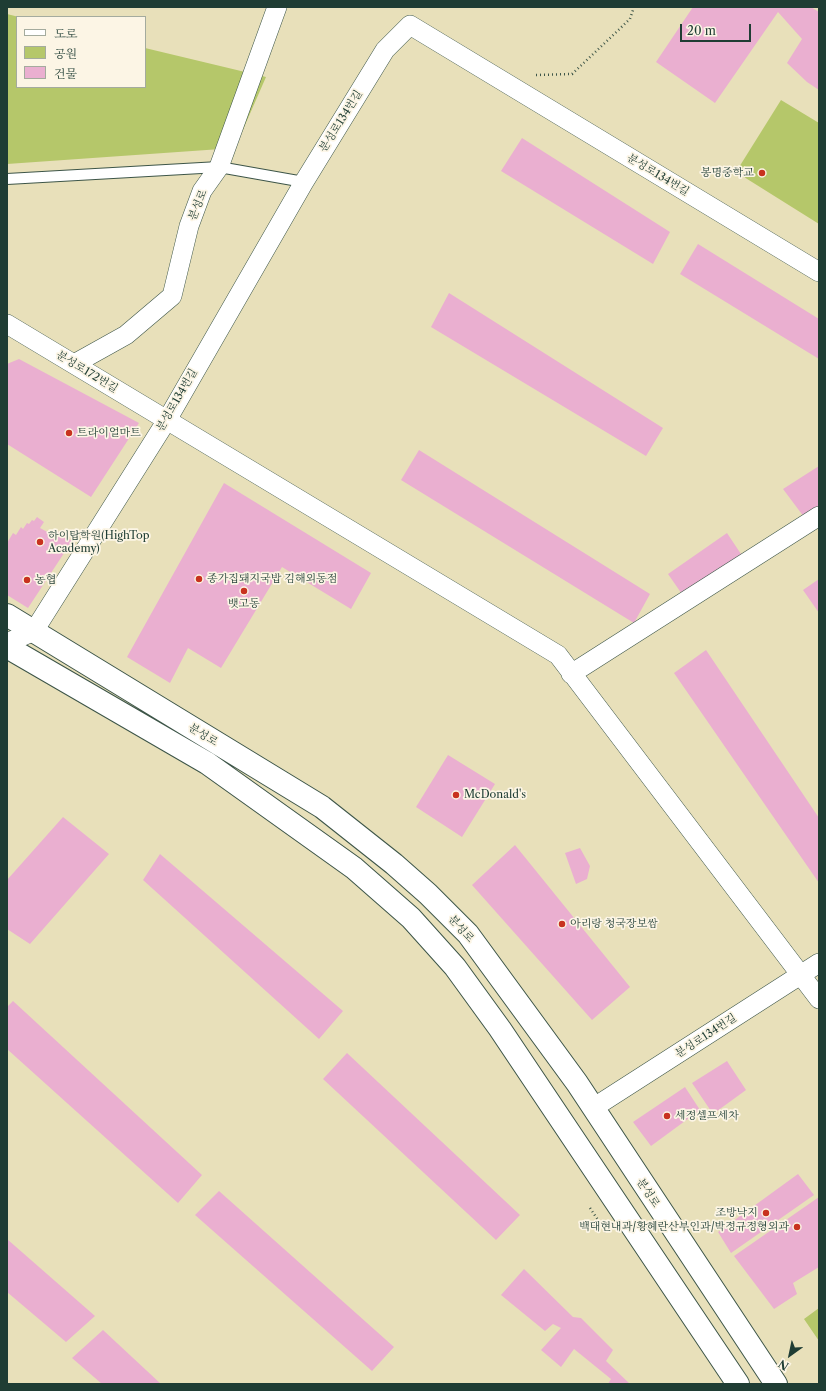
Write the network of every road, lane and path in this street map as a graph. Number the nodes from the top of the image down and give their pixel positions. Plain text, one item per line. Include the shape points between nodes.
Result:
1 (277, 7) edge
2 (634, 7) edge
3 (535, 75) dead end
4 (219, 166) junction
5 (7, 178) edge
6 (304, 182) junction
7 (819, 272) edge
8 (7, 324) edge
9 (74, 364) junction
10 (167, 420) junction
11 (819, 516) edge
12 (7, 615) edge
13 (34, 632) junction
14 (7, 643) edge
15 (7, 647) edge
16 (571, 674) junction
17 (819, 963) edge
18 (802, 975) junction
19 (819, 999) edge
20 (593, 1108) junction
21 (589, 1206) dead end
22 (610, 1238) dead end
23 (738, 1384) edge
24 (776, 1384) edge

1 - 4 street, 분성로
2 - 3 path via 630,19 572,74
4 - 5 lane
4 - 6 lane
4 - 9 street, 분성로 via 202,191 189,226 172,296 126,335
6 - 7 street, 분성로134번길 via 385,50 410,25
6 - 10 street, 분성로134번길
8 - 9 street, 분성로172번길
9 - 10 street, 분성로172번길
10 - 13 street, 분성로134번길
10 - 16 street, 분성로172번길 via 558,655
11 - 16 street
12 - 13 main road, 분성로
13 - 14 street
13 - 20 main road, 분성로 via 322,807 394,864 468,934
15 - 23 main road, 분성로 via 207,764 354,868 411,918 454,967 500,1029
16 - 18 street, 분성로172번길
17 - 18 street, 분성로134번길
18 - 19 street, 분성로172번길
18 - 20 street, 분성로134번길
20 - 24 main road, 분성로
21 - 22 path

